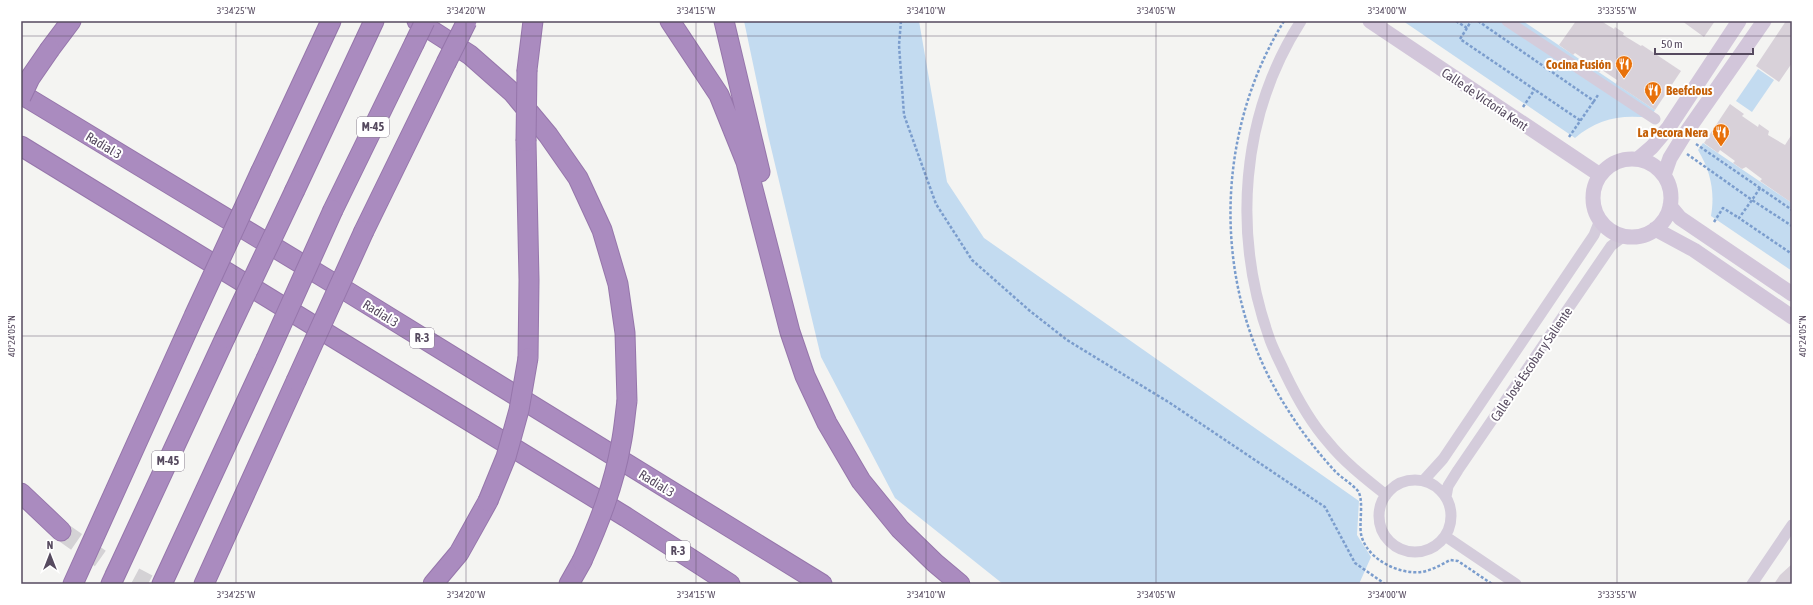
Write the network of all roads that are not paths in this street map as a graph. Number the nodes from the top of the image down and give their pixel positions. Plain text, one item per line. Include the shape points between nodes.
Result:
1 (71, 21) edge
2 (331, 21) edge
3 (417, 21) edge
4 (425, 21) edge
5 (467, 21) edge
6 (533, 21) edge
7 (670, 21) edge
8 (724, 21) edge
9 (1301, 21) edge
10 (1370, 21) edge
11 (1507, 21) edge
12 (1739, 21) edge
13 (1764, 21) edge
14 (373, 24) edge
15 (21, 95) edge
16 (1655, 119) dead end
17 (21, 146) edge
18 (1638, 159) junction
19 (1600, 175) junction
20 (1664, 175) junction
21 (1670, 206) junction
22 (1600, 220) junction
23 (1655, 229) junction
24 (1624, 236) junction
25 (1792, 294) edge
26 (1792, 317) edge
27 (790, 332) junction
28 (1423, 481) junction
29 (21, 493) edge
30 (1386, 495) junction
31 (1446, 497) junction
32 (1792, 524) edge
33 (61, 531) tunnel mouth
34 (1445, 536) junction
35 (73, 584) edge
36 (111, 584) edge
37 (162, 584) edge
38 (204, 584) edge
39 (433, 584) edge
40 (569, 584) edge
41 (730, 584) edge
42 (822, 584) edge
43 (960, 584) edge
44 (1516, 584) edge
45 (1752, 584) edge

1 - 15 highway, bridge via 30,78
2 - 35 highway, bridge
3 - 40 highway, bridge via 470,55 512,93 548,135 578,178 602,230 618,284 625,333 627,401 622,443 599,523
4 - 37 highway, M-45, bridge via 333,210
5 - 38 highway, bridge via 364,231
6 - 39 highway, bridge via 527,70 528,358 519,410 506,458 488,501 459,553
7 - 27 highway via 719,95 746,162
8 - 27 highway via 780,256
9 - 30 street via 1283,51 1261,105 1249,164 1246,218 1251,270 1270,341 1296,395 1327,442
10 - 19 main road, Calle de Victoria Kent
11 - 16 street
12 - 18 main road via 1668,127 1652,147
13 - 20 main road via 1683,137 1670,158
14 - 36 highway, M-45, bridge
15 - 42 highway, Radial 3 / R-3
17 - 41 highway, R-3 via 626,517
18 - 19 main road via 1617,162
18 - 20 main road via 1648,162
19 - 22 main road via 1593,198
20 - 21 main road via 1670,190
21 - 23 main road via 1662,223
21 - 25 main road via 1680,218
22 - 24 main road via 1606,227
22 - 28 street, Calle José Escobar y Saliente via 1594,235 1447,453
23 - 24 main road via 1640,236
23 - 26 main road via 1694,250
24 - 31 street, Calle José Escobar y Saliente via 1610,246 1458,470 1448,486
27 - 43 highway via 805,376 827,423 861,481 900,529
28 - 30 street via 1402,482
28 - 31 street via 1436,487
29 - 33 highway
30 - 34 street via 1380,506 1380,519 1383,531 1395,545 1406,550 1419,551 1436,544
31 - 34 street via 1451,516
32 - 45 street
34 - 44 street

